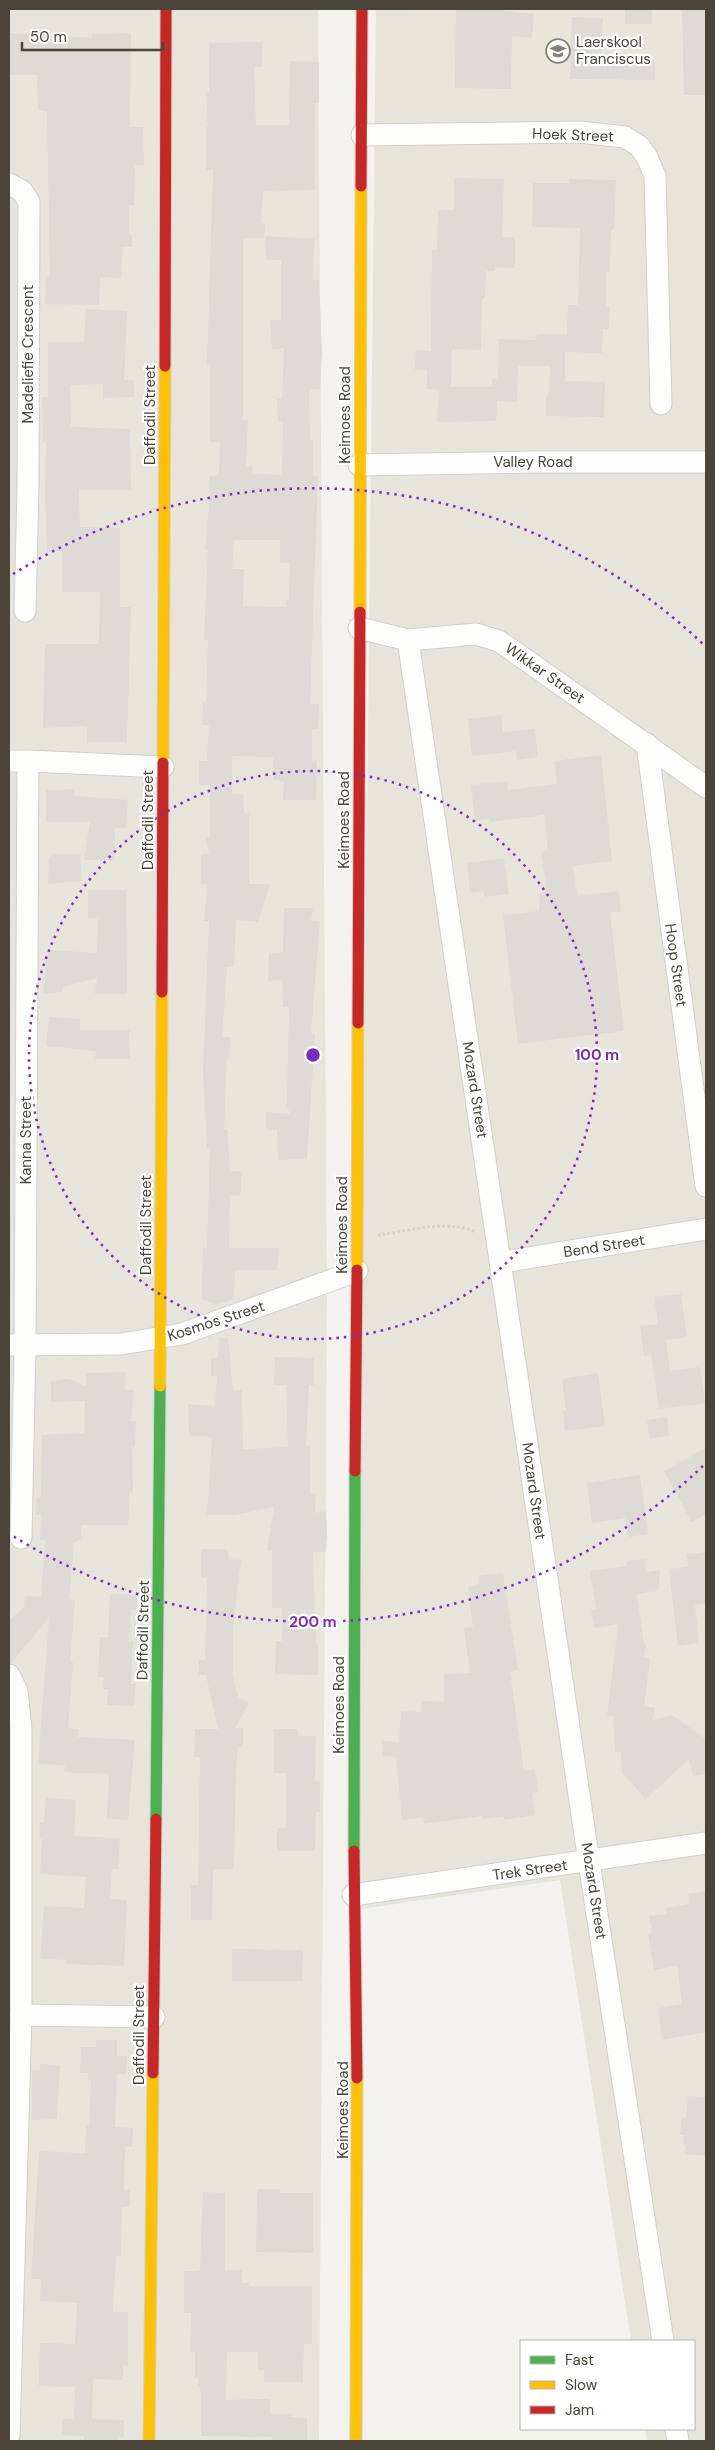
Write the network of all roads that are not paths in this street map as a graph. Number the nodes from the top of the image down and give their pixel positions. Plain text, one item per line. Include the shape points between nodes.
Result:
1 (166, 9) edge
2 (362, 9) edge
3 (362, 135) junction
4 (9, 184) edge
5 (661, 404) dead end
6 (706, 462) edge
7 (359, 465) junction
8 (17, 535) edge
9 (25, 611) dead end
10 (359, 628) junction
11 (408, 640) junction
12 (647, 744) junction
13 (19, 761) edge
14 (163, 767) junction
15 (706, 787) edge
16 (706, 1186) edge
17 (706, 1229) edge
18 (501, 1254) junction
19 (357, 1271) junction
20 (161, 1338) junction
21 (17, 1345) edge
22 (21, 1538) dead end
23 (9, 1675) edge
24 (706, 1843) edge
25 (589, 1862) junction
26 (354, 1895) junction
27 (20, 2015) junction
28 (154, 2017) junction
29 (664, 2340) edge
30 (9, 2435) edge
31 (149, 2441) edge
32 (356, 2441) edge

1 - 14 street, Daffodil Street
2 - 3 street, Keimoes Road
3 - 5 street, Hoek Street via 580,132 625,137 639,146 648,157 655,176
3 - 7 street, Keimoes Road
4 - 8 street, Madeliefie Crescent via 22,191 29,202 28,488
6 - 7 street, Valley Road
7 - 10 street, Keimoes Road
8 - 9 street, Madeliefie Crescent
10 - 11 street, Wikkar Street
10 - 19 street, Keimoes Road
11 - 12 street, Wikkar Street via 476,634 499,641
11 - 18 street, Mozard Street
12 - 15 street, Wikkar Street
12 - 16 street, Hoop Street
13 - 14 street
13 - 21 street, Kanna Street
14 - 20 street, Daffodil Street
17 - 18 street, Bend Street
18 - 25 street, Mozard Street
19 - 20 street, Kosmos Street via 221,1321
19 - 26 street, Keimoes Road
20 - 21 street, Kosmos Street via 121,1344
20 - 28 street, Daffodil Street
21 - 22 street, Kanna Street
23 - 27 street via 17,1691 21,1729
24 - 25 street, Trek Street
25 - 26 street, Trek Street
25 - 29 street, Mozard Street
26 - 32 street, Keimoes Road via 358,2113
27 - 28 street
27 - 30 street
28 - 31 street, Daffodil Street

